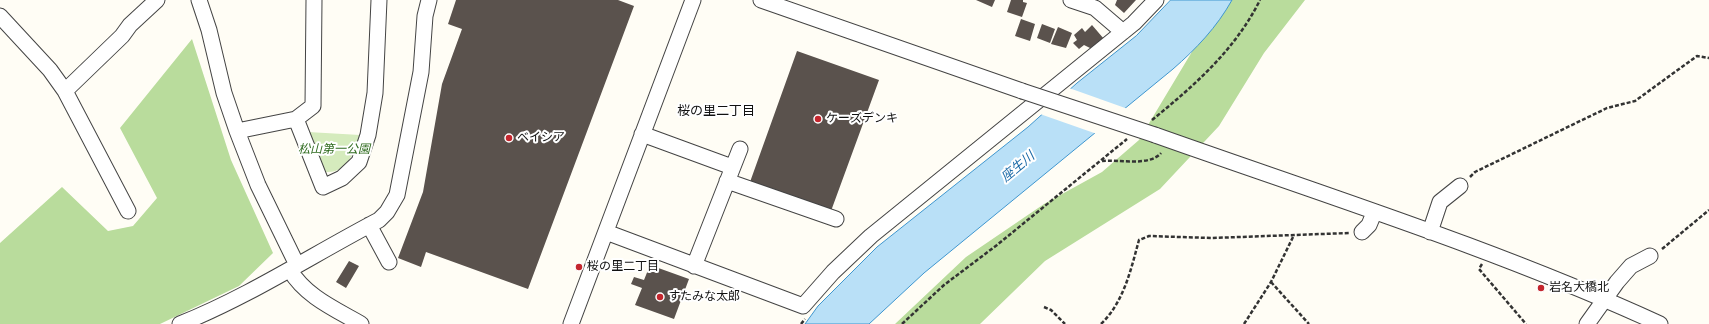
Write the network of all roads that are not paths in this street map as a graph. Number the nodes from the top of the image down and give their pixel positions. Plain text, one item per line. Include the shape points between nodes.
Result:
1 (157, 0) edge
2 (199, 0) edge
3 (314, 0) edge
4 (378, 0) edge
5 (429, 0) edge
6 (693, 0) edge
7 (761, 0) edge
8 (1072, 0) edge
9 (1156, 0) edge
10 (0, 16) edge
11 (1123, 32) junction
12 (65, 91) junction
13 (296, 119) junction
14 (237, 131) junction
15 (642, 134) junction
16 (740, 149) dead end
17 (730, 174) junction
18 (1460, 186) road end
19 (128, 210) dead end
20 (1374, 213) junction
21 (836, 219) dead end
22 (369, 225) junction
23 (606, 232) junction
24 (1362, 232) road end
25 (1430, 232) junction
26 (1650, 256) road end
27 (389, 262) dead end
28 (694, 266) junction
29 (293, 267) junction
30 (1605, 299) junction
31 (180, 324) edge
32 (361, 324) edge
33 (571, 324) edge
34 (1587, 324) edge
35 (1660, 324) edge

1 - 12 street
2 - 14 street
3 - 13 street via 313,106
4 - 13 street via 375,94 368,135 359,162 342,178 323,187
5 - 22 street via 425,16 421,72 397,195 387,212
6 - 15 street
7 - 20 street, bridge via 1022,91 1152,129
8 - 11 street via 1094,8
9 - 11 street
10 - 12 street via 50,70
11 - 28 street via 871,236 829,276 803,306
12 - 19 street
13 - 14 street
14 - 29 street
15 - 17 street
15 - 23 street
16 - 17 street
17 - 21 street
17 - 28 street
18 - 25 street via 1440,202
20 - 24 street via 1369,225
20 - 25 street
22 - 27 street
22 - 29 street
23 - 28 street
23 - 33 street
25 - 30 street
26 - 30 street via 1631,266
29 - 31 street via 208,313
29 - 32 street via 296,281 307,292
30 - 34 street
30 - 35 street

